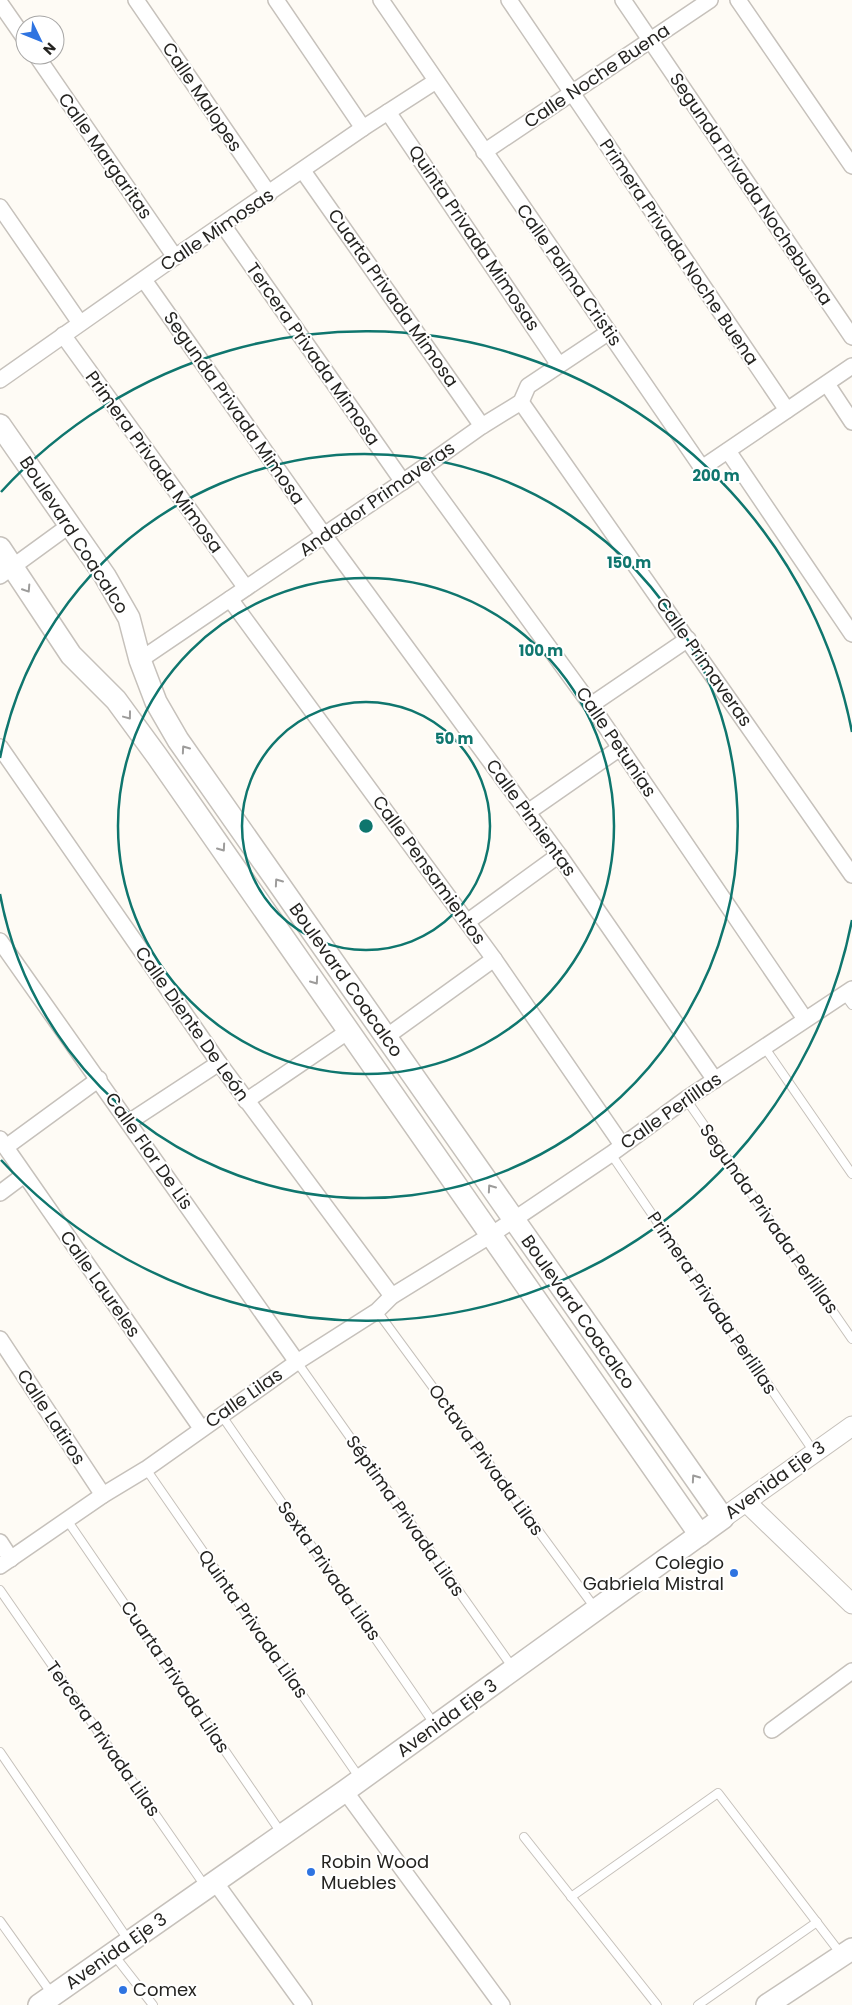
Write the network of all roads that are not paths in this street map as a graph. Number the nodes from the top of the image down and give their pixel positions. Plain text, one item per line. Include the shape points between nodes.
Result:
1 (136, 0) edge
2 (276, 0) edge
3 (381, 0) edge
4 (509, 0) edge
5 (623, 0) edge
6 (710, 0) edge
7 (738, 0) edge
8 (0, 3) edge
9 (15, 25) edge
10 (650, 40) junction
11 (43, 65) edge
12 (436, 81) junction
13 (572, 93) junction
14 (388, 112) junction
15 (364, 128) junction
16 (484, 152) junction
17 (852, 166) edge
18 (303, 171) junction
19 (268, 194) junction
20 (0, 207) edge
21 (223, 225) junction
22 (175, 257) junction
23 (144, 280) junction
24 (80, 323) junction
25 (609, 332) junction
26 (63, 335) junction
27 (852, 337) edge
28 (559, 364) junction
29 (852, 366) edge
30 (0, 380) edge
31 (827, 384) junction
32 (521, 402) junction
33 (787, 410) junction
34 (852, 422) edge
35 (0, 425) edge
36 (482, 426) junction
37 (728, 451) junction
38 (420, 470) junction
39 (403, 482) junction
40 (70, 525) junction
41 (324, 535) junction
42 (0, 548) edge
43 (6, 571) edge
44 (246, 588) junction
45 (230, 599) junction
46 (852, 634) edge
47 (688, 640) junction
48 (140, 660) junction
49 (591, 705) junction
50 (0, 747) edge
51 (620, 748) junction
52 (528, 812) junction
53 (559, 855) junction
54 (852, 875) edge
55 (467, 922) junction
56 (0, 941) edge
57 (494, 959) junction
58 (849, 996) edge
59 (804, 1019) junction
60 (350, 1030) junction
61 (386, 1037) junction
62 (765, 1048) junction
63 (219, 1063) junction
64 (99, 1079) junction
65 (715, 1080) junction
66 (686, 1099) junction
67 (246, 1101) junction
68 (129, 1122) junction
69 (3, 1143) edge
70 (616, 1150) junction
71 (852, 1174) edge
72 (24, 1175) junction
73 (0, 1193) edge
74 (513, 1220) junction
75 (491, 1235) junction
76 (392, 1296) junction
77 (377, 1310) junction
78 (0, 1339) edge
79 (852, 1339) edge
80 (296, 1362) junction
81 (222, 1416) junction
82 (852, 1426) edge
83 (201, 1428) junction
84 (814, 1452) junction
85 (146, 1469) junction
86 (103, 1495) junction
87 (746, 1502) junction
88 (723, 1518) junction
89 (68, 1520) junction
90 (700, 1535) junction
91 (0, 1542) edge
92 (6, 1562) edge
93 (0, 1590) edge
94 (852, 1604) edge
95 (596, 1610) junction
96 (514, 1670) junction
97 (852, 1672) edge
98 (435, 1726) junction
99 (772, 1730) dead end
100 (0, 1752) edge
101 (353, 1785) junction
102 (282, 1834) junction
103 (524, 1837) dead end
104 (211, 1885) junction
105 (571, 1897) junction
106 (0, 1921) edge
107 (817, 1922) junction
108 (130, 1940) junction
109 (113, 1953) junction
110 (847, 1953) edge
111 (46, 2000) edge
112 (769, 2004) edge
113 (153, 2005) edge
114 (304, 2005) edge
115 (502, 2005) edge
116 (657, 2005) edge
117 (698, 2005) edge

1 - 19 street, Calle Malopes
2 - 15 street
3 - 12 street, Calle Palma Cristis
4 - 13 street, Primera Privada Noche Buena
5 - 10 street, Segunda Privada Nochebuena
6 - 10 street, Calle Noche Buena
7 - 17 street
8 - 9 street
10 - 13 street, Calle Noche Buena
10 - 27 street, Segunda Privada Nochebuena
11 - 22 street, Calle Margaritas
12 - 14 street, Calle Mimosas
12 - 16 street, Calle Palma Cristis
13 - 16 street, Calle Noche Buena
13 - 33 street, Primera Privada Noche Buena
14 - 15 street, Calle Mimosas
14 - 28 street, Quinta Privada Mimosas
15 - 18 street, Calle Mimosas
16 - 25 street, Calle Palma Cristis
18 - 19 street, Calle Mimosas
18 - 36 street, Cuarta Privada Mimosa
19 - 21 street, Calle Mimosas
20 - 24 street
21 - 22 street, Calle Mimosas
21 - 39 street, Tercera Privada Mimosa
22 - 23 street, Calle Mimosas
23 - 24 street, Calle Mimosas
23 - 41 street, Segunda Privada Mimosa
24 - 26 street, Calle Mimosas
25 - 28 street, Andador Primaveras
25 - 37 street, Calle Palma Cristis via 702,468
26 - 30 street, Calle Mimosas
26 - 44 street, Primera Privada Mimosa
28 - 32 street, Andador Primaveras via 528,386
29 - 31 street
31 - 33 street
31 - 34 street
32 - 36 street, Andador Primaveras
32 - 47 street, Calle Primaveras
33 - 37 street
35 - 40 main road, Boulevard Coacalco
36 - 38 street, Andador Primaveras
37 - 46 street
38 - 39 street, Andador Primaveras
38 - 49 street, Calle Petunias
39 - 41 street, Andador Primaveras
40 - 43 street
40 - 48 main road, Boulevard Coacalco via 129,618
41 - 44 street, Andador Primaveras
41 - 52 street, Calle Pimientas
42 - 43 main road, Boulevard Coacalco
43 -> 60 main road, Boulevard Coacalco via 71,655 116,700 131,720
44 - 45 street, Andador Primaveras
45 - 48 street, Andador Primaveras
45 - 55 street, Calle Pensamientos
47 - 49 street
47 - 54 street, Calle Primaveras
61 -> 48 main road, Boulevard Coacalco via 178,740 156,702
49 - 51 street, Calle Petunias
50 - 63 street, Calle Diente De León
51 - 52 street
51 - 59 street, Calle Petunias
52 - 53 street, Calle Pimientas
53 - 55 street
53 - 65 street, Calle Pimientas
55 - 57 street, Calle Pensamientos
56 - 64 street, Calle Flor De Lis
57 - 61 street
57 - 70 street, Calle Pensamientos
58 - 59 street, Calle Perlillas
59 - 62 street, Calle Perlillas
60 - 67 street
60 - 75 main road, Boulevard Coacalco
74 -> 61 main road, Boulevard Coacalco
62 - 65 street, Calle Perlillas
62 - 71 lane
63 - 67 street, Calle Diente De León
63 - 68 street
64 - 68 street, Calle Flor De Lis
64 - 69 street
65 - 66 street, Calle Perlillas
66 - 70 street, Calle Perlillas
66 - 79 lane, Segunda Privada Perlillas
67 - 76 street, Calle Diente De León
68 - 80 street, Calle Flor De Lis
69 - 72 street, Calle Laureles
70 - 74 street, Calle Perlillas
70 - 84 lane, Primera Privada Perlillas
72 - 73 street
72 - 83 street, Calle Laureles
74 - 75 street, Calle Perlillas
88 -> 74 main road, Boulevard Coacalco
75 - 76 street, Calle Lilas
75 - 90 main road, Boulevard Coacalco
76 - 77 street, Calle Lilas
77 - 80 street, Calle Lilas
77 - 95 lane, Octava Privada Lilas
78 - 86 street, Calle Latiros
80 - 81 street, Calle Lilas
80 - 96 lane, Séptima Privada Lilas
81 - 83 street, Calle Lilas
81 - 98 lane, Sexta Privada Lilas
82 - 84 street, Avenida Eje 3
83 - 85 street, Calle Lilas
84 - 87 street, Avenida Eje 3
85 - 86 street, Calle Lilas
85 - 101 lane, Quinta Privada Lilas
86 - 89 street, Calle Lilas
87 - 88 street, Avenida Eje 3
87 - 94 street
88 - 90 main road, Avenida Eje 3
89 - 92 street, Calle Lilas
89 - 102 lane, Cuarta Privada Lilas
90 - 95 main road, Avenida Eje 3
91 - 92 street
93 - 104 lane, Tercera Privada Lilas
95 - 96 main road, Avenida Eje 3
96 - 98 main road, Avenida Eje 3
97 - 99 street
98 - 101 main road, Avenida Eje 3
100 - 108 lane
101 - 102 main road, Avenida Eje 3
101 - 115 street
102 - 104 main road, Avenida Eje 3
103 - 105 lane
104 - 108 main road, Avenida Eje 3
104 - 114 street
105 - 107 lane via 718,1793
105 - 116 lane
106 - 111 lane
107 - 110 lane
107 - 117 lane
108 - 109 main road, Avenida Eje 3
109 - 111 main road, Avenida Eje 3
109 - 113 lane
110 - 112 main road

